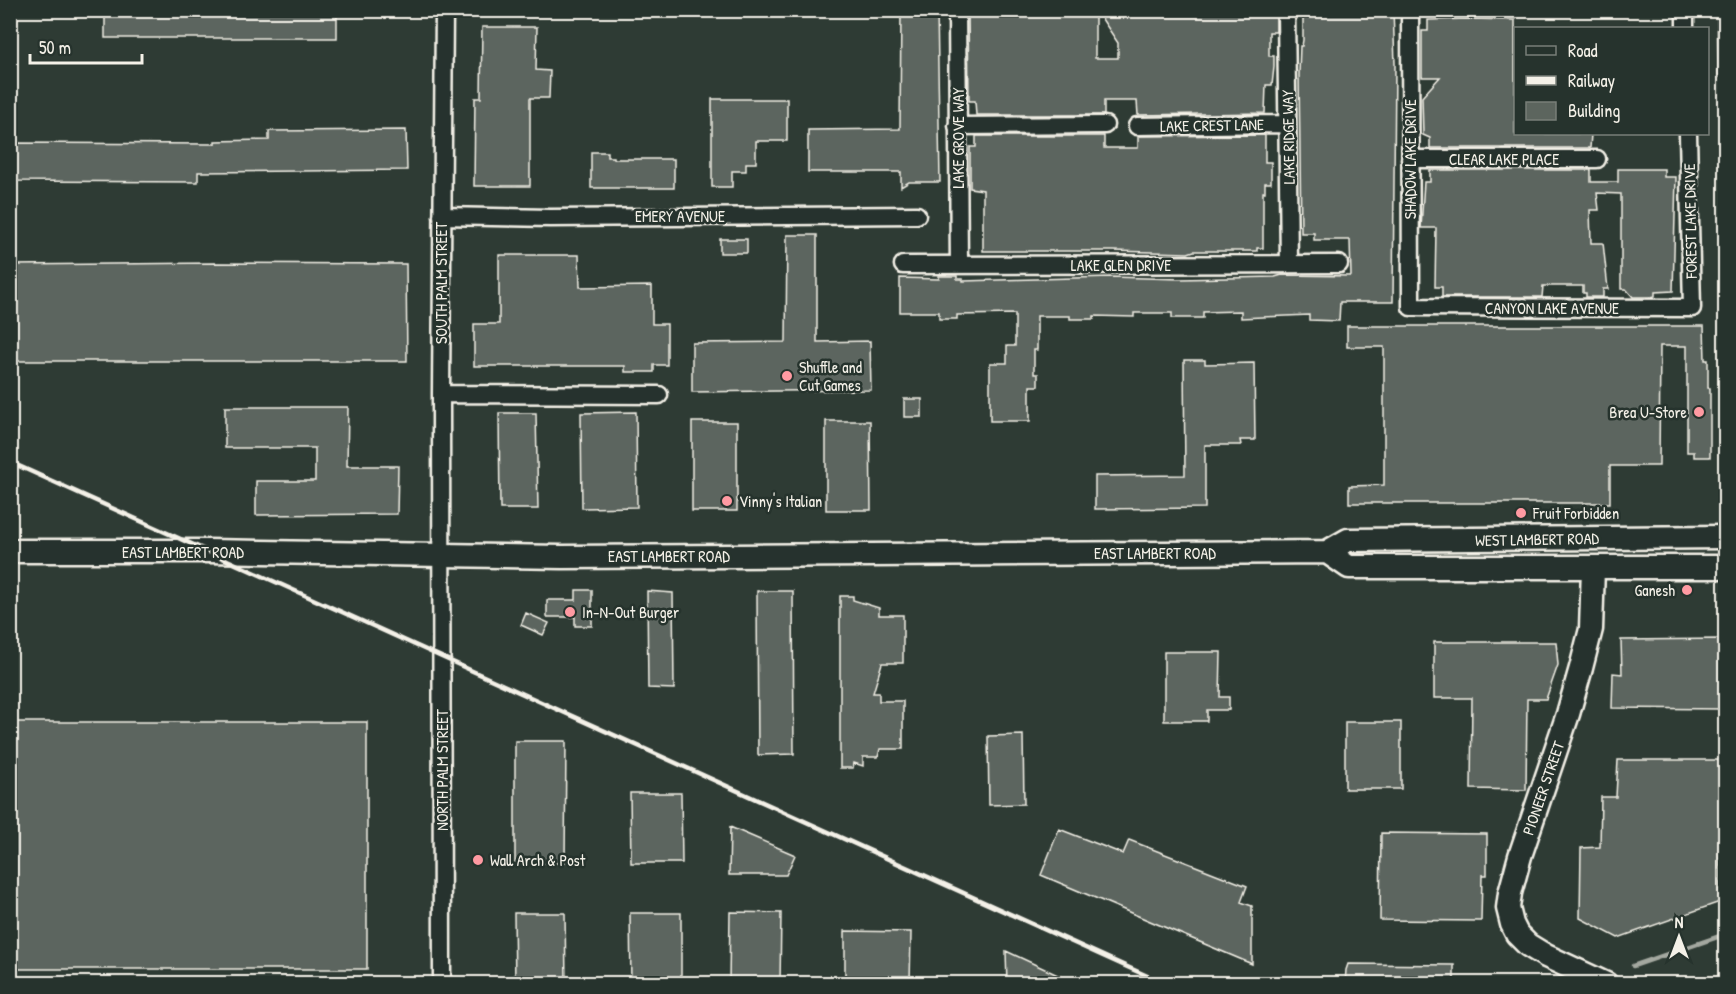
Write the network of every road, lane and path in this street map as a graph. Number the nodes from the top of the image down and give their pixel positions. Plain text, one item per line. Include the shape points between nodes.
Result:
1 (444, 10) edge
2 (957, 10) edge
3 (1286, 10) edge
4 (1410, 10) edge
5 (1685, 10) edge
6 (1685, 27) edge
7 (1105, 124) dead end
8 (1287, 124) junction
9 (957, 126) junction
10 (1137, 126) dead end
11 (1688, 135) edge
12 (1410, 159) junction
13 (1598, 159) dead end
14 (917, 214) dead end
15 (442, 216) junction
16 (1289, 264) junction
17 (1339, 264) dead end
18 (903, 265) dead end
19 (959, 265) junction
20 (1412, 307) joint
21 (1692, 308) joint
22 (441, 394) junction
23 (659, 395) dead end
24 (1725, 537) edge
25 (1594, 538) junction
26 (1348, 540) joint
27 (10, 551) edge
28 (1327, 552) junction
29 (441, 556) junction
30 (1725, 567) edge
31 (1593, 568) junction
32 (442, 984) edge
33 (1606, 984) edge

1 - 15 street, SOUTH PALM STREET
2 - 9 street, LAKE GROVE WAY
3 - 8 street, LAKE RIDGE WAY
4 - 12 street, SHADOW LAKE DRIVE
5 - 6 street
7 - 9 street
8 - 10 street, LAKE CREST LANE
8 - 16 street, LAKE RIDGE WAY
9 - 19 street, LAKE GROVE WAY
11 - 21 street, FOREST LAKE DRIVE
12 - 13 street, CLEAR LAKE PLACE
12 - 20 street, SHADOW LAKE DRIVE
14 - 15 street, EMERY AVENUE
15 - 22 street, SOUTH PALM STREET
16 - 17 street, LAKE GLEN DRIVE
16 - 19 street, LAKE GLEN DRIVE
18 - 19 street, LAKE GLEN DRIVE
20 - 21 street, CANYON LAKE AVENUE
22 - 23 street
22 - 29 street, SOUTH PALM STREET
24 - 25 main road, WEST LAMBERT ROAD
25 - 26 main road, WEST LAMBERT ROAD
25 - 31 street, PIONEER STREET
26 - 28 main road, EAST LAMBERT ROAD
27 - 29 main road, EAST LAMBERT ROAD
28 - 29 main road, EAST LAMBERT ROAD
28 - 31 main road, WEST LAMBERT ROAD via 1349,567
29 - 32 street, NORTH PALM STREET
30 - 31 main road, WEST LAMBERT ROAD
31 - 33 main road, PIONEER STREET via 1591,629 1565,724 1520,856 1508,908 1517,934 1528,945

